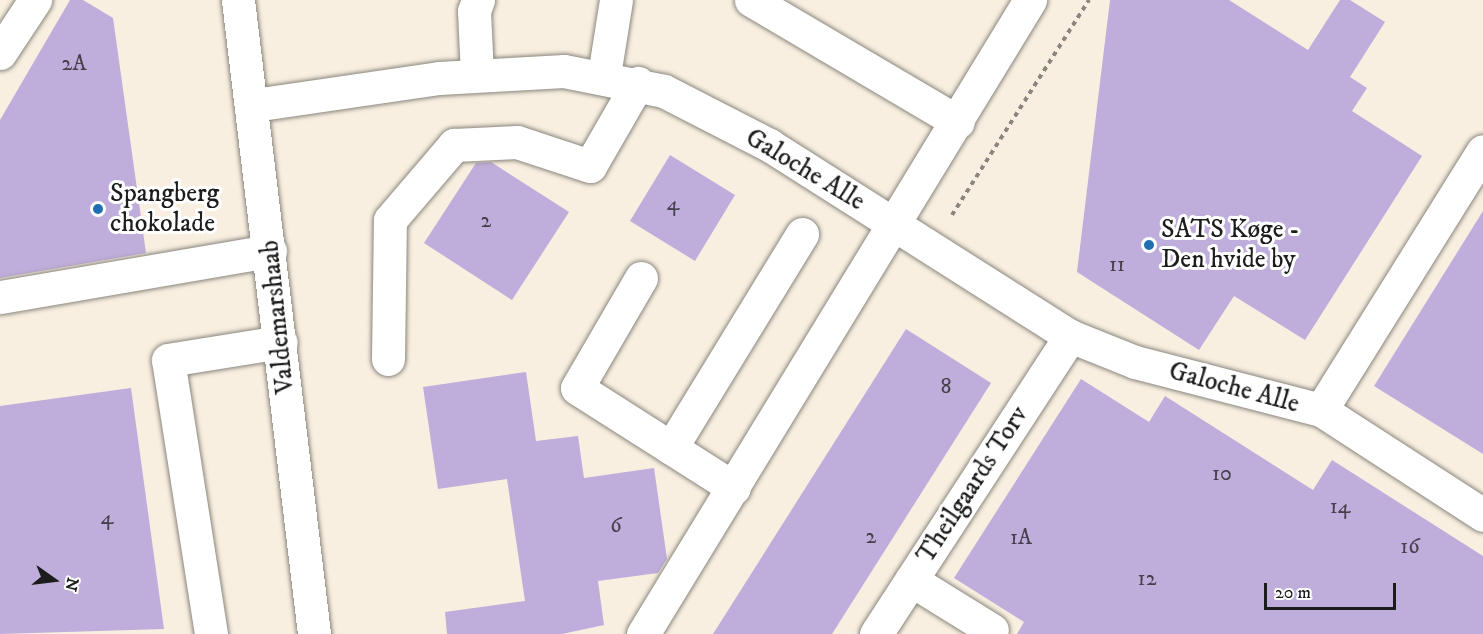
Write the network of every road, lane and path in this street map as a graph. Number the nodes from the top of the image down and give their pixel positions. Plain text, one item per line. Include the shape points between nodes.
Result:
1 (35, 0) edge
2 (238, 0) edge
3 (478, 0) edge
4 (616, 0) edge
5 (751, 0) edge
6 (1030, 0) edge
7 (1089, 0) edge
8 (0, 53) edge
9 (477, 75) junction
10 (604, 75) junction
11 (638, 83) junction
12 (254, 105) junction
13 (958, 122) junction
14 (1483, 151) edge
15 (896, 226) junction
16 (802, 234) dead end
17 (930, 249) junction
18 (270, 251) junction
19 (641, 278) dead end
20 (0, 297) edge
21 (1070, 336) junction
22 (281, 342) junction
23 (388, 359) dead end
24 (1321, 410) junction
25 (671, 448) junction
26 (734, 488) junction
27 (1483, 514) edge
28 (911, 580) junction
29 (992, 630) dead end
30 (211, 634) edge
31 (314, 634) edge
32 (643, 634) edge
33 (876, 634) edge

1 - 8 street
2 - 12 street, Valdemarshaab
3 - 9 street via 474,11
4 - 10 street
5 - 13 street
6 - 13 street
7 - 17 path
9 - 10 street, Galoche Alle via 564,71
9 - 12 street, Galoche Alle
10 - 11 street, Galoche Alle
11 - 15 street, Galoche Alle via 769,145
11 - 23 street via 590,166 517,142 454,145 390,220
12 - 18 street, Valdemarshaab
13 - 15 street
14 - 24 street, Galoche Alle
15 - 17 street, Galoche Alle
15 - 26 street
16 - 25 street
17 - 21 street, Galoche Alle
18 - 20 street
18 - 22 street, Valdemarshaab
19 - 25 street via 577,388
21 - 24 street, Galoche Alle via 1135,362
21 - 28 street, Theilgaards Torv
22 - 30 street via 168,360
22 - 31 street, Valdemarshaab
24 - 27 street, Galoche Alle
25 - 26 street
26 - 32 street
28 - 29 street
28 - 33 street, Theilgaards Torv

